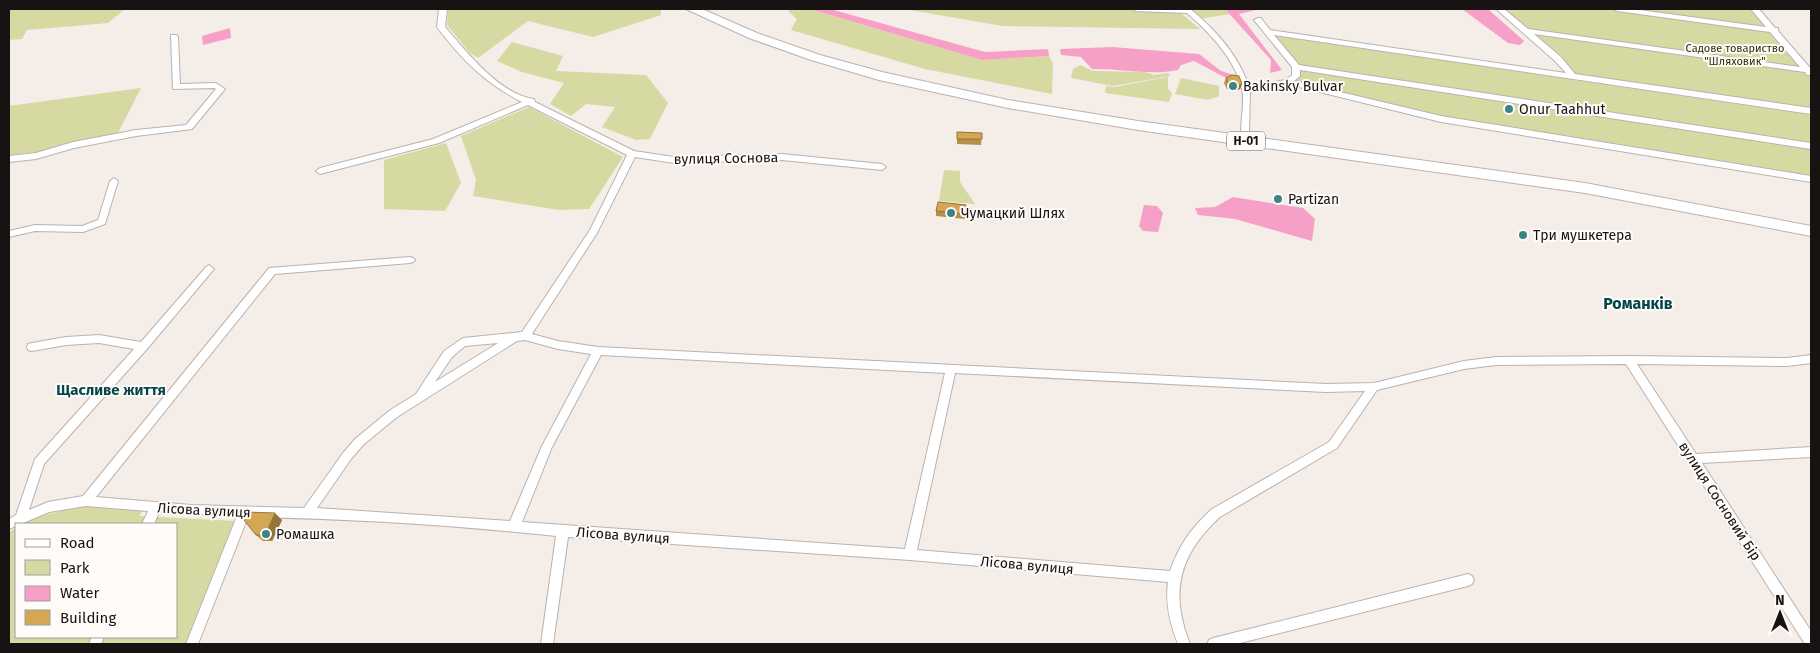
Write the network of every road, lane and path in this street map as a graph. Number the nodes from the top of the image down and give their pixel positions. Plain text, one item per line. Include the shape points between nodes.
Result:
1 (443, 9) edge
2 (692, 9) edge
3 (716, 9) edge
4 (1136, 9) edge
5 (1500, 9) edge
6 (1617, 9) edge
7 (1755, 9) edge
8 (1187, 10) edge
9 (1258, 20) dead end
10 (1775, 30) junction
11 (1526, 31) junction
12 (1268, 32) junction
13 (174, 37) dead end
14 (1296, 67) junction
15 (1809, 72) edge
16 (1572, 75) junction
17 (1287, 82) junction
18 (1246, 90) junction
19 (531, 101) junction
20 (1811, 111) edge
21 (1245, 132) junction
22 (1811, 146) edge
23 (632, 154) junction
24 (9, 159) edge
25 (882, 167) dead end
26 (320, 171) dead end
27 (1811, 179) edge
28 (114, 181) dead end
29 (1811, 222) edge
30 (1811, 231) edge
31 (9, 234) edge
32 (410, 260) dead end
33 (208, 269) dead end
34 (520, 336) junction
35 (144, 346) junction
36 (32, 347) dead end
37 (598, 351) junction
38 (1629, 360) junction
39 (1811, 360) edge
40 (951, 368) junction
41 (1374, 387) junction
42 (421, 395) junction
43 (1811, 452) edge
44 (1693, 459) junction
45 (86, 501) junction
46 (155, 508) junction
47 (244, 512) junction
48 (307, 513) junction
49 (21, 518) junction
50 (148, 523) edge
51 (9, 524) edge
52 (514, 526) junction
53 (564, 532) junction
54 (910, 555) junction
55 (1173, 577) junction
56 (1468, 580) dead end
57 (1811, 642) edge
58 (192, 644) edge
59 (548, 644) edge
60 (1184, 644) edge
61 (1213, 644) edge

1 - 19 street via 441,27 476,68 505,90
2 - 30 main road, Н-01 via 826,61 994,103 1582,189 1696,207
3 - 21 main road, Н-01 via 805,44 914,75 1032,100
4 - 8 street
5 - 11 street
6 - 10 street
7 - 10 street
8 - 18 street via 1199,19 1236,65
9 - 12 street
10 - 15 street
11 - 15 street
11 - 16 street
12 - 14 street
12 - 16 street
13 - 24 street via 176,87 216,85 221,90 194,124 182,129 136,133
14 - 17 street via 1296,76
14 - 22 street
16 - 20 street
17 - 18 street
17 - 27 street via 1440,119
18 - 21 street
19 - 23 street
19 - 26 street via 436,141
21 - 29 main road, Н-01 via 1598,182 1727,203
23 - 25 street, вулиця Соснова via 698,160 782,157
23 - 34 street via 594,231
28 - 31 street via 102,222 83,229 35,228
32 - 45 street via 275,268
33 - 35 street
34 - 37 street
34 - 42 street
34 - 42 street via 457,344
35 - 36 street via 99,339
35 - 49 street via 39,462
37 - 40 street
37 - 52 street via 547,446
38 - 39 street
38 - 41 street via 1496,361 1464,365
38 - 44 street, вулиця Сосновий Бір
40 - 41 street via 1326,388
40 - 54 street
41 - 55 street via 1333,445 1203,523
42 - 48 street via 359,442
43 - 44 street
44 - 57 street, вулиця Сосновий Бір
45 - 46 street, Лісова вулиця
45 - 49 street, Лісова вулиця via 48,507
46 - 47 street, Лісова вулиця
46 - 50 street
47 - 48 street, Лісова вулиця
47 - 58 street
48 - 52 street, Лісова вулиця
49 - 51 street, Лісова вулиця
52 - 53 street, Лісова вулиця
53 - 54 street, Лісова вулиця
53 - 59 street
54 - 55 street, Лісова вулиця
55 - 60 street via 1172,602
56 - 61 street

